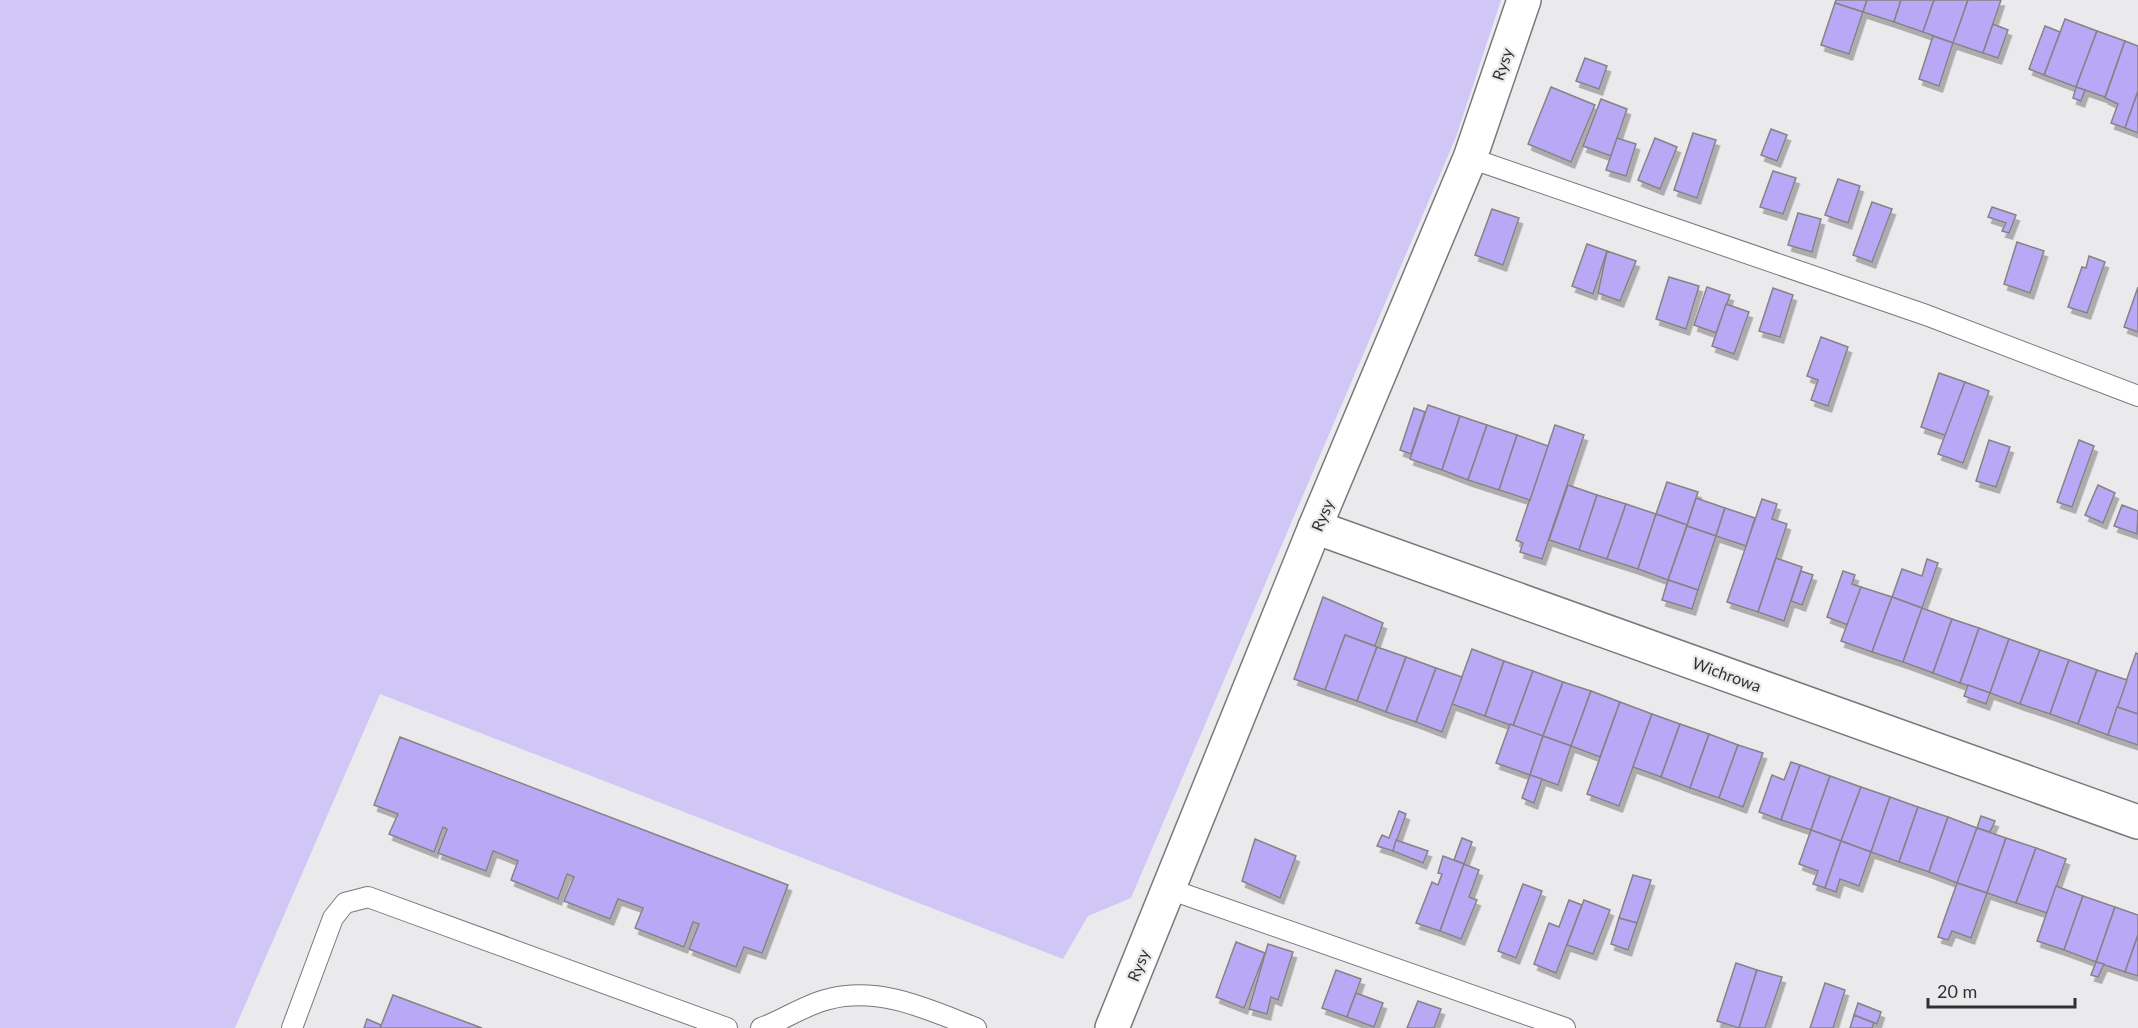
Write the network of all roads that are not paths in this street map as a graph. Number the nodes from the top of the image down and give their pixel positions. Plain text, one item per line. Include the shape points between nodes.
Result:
1 (1524, 0) edge
2 (1470, 158) junction
3 (2138, 396) edge
4 (1315, 527) junction
5 (2138, 822) edge
6 (1169, 889) junction
7 (292, 1028) edge
8 (727, 1028) edge
9 (761, 1028) edge
10 (976, 1028) edge
11 (1112, 1028) edge
12 (1565, 1028) edge

1 - 2 street, Rysy
2 - 3 lane via 1926,315
2 - 4 street, Rysy
4 - 5 street, Wichrowa
4 - 6 street, Rysy
6 - 11 street, Rysy
6 - 12 lane
7 - 8 lane via 333,918 345,903 368,897
9 - 10 lane via 828,999 863,994 901,999

